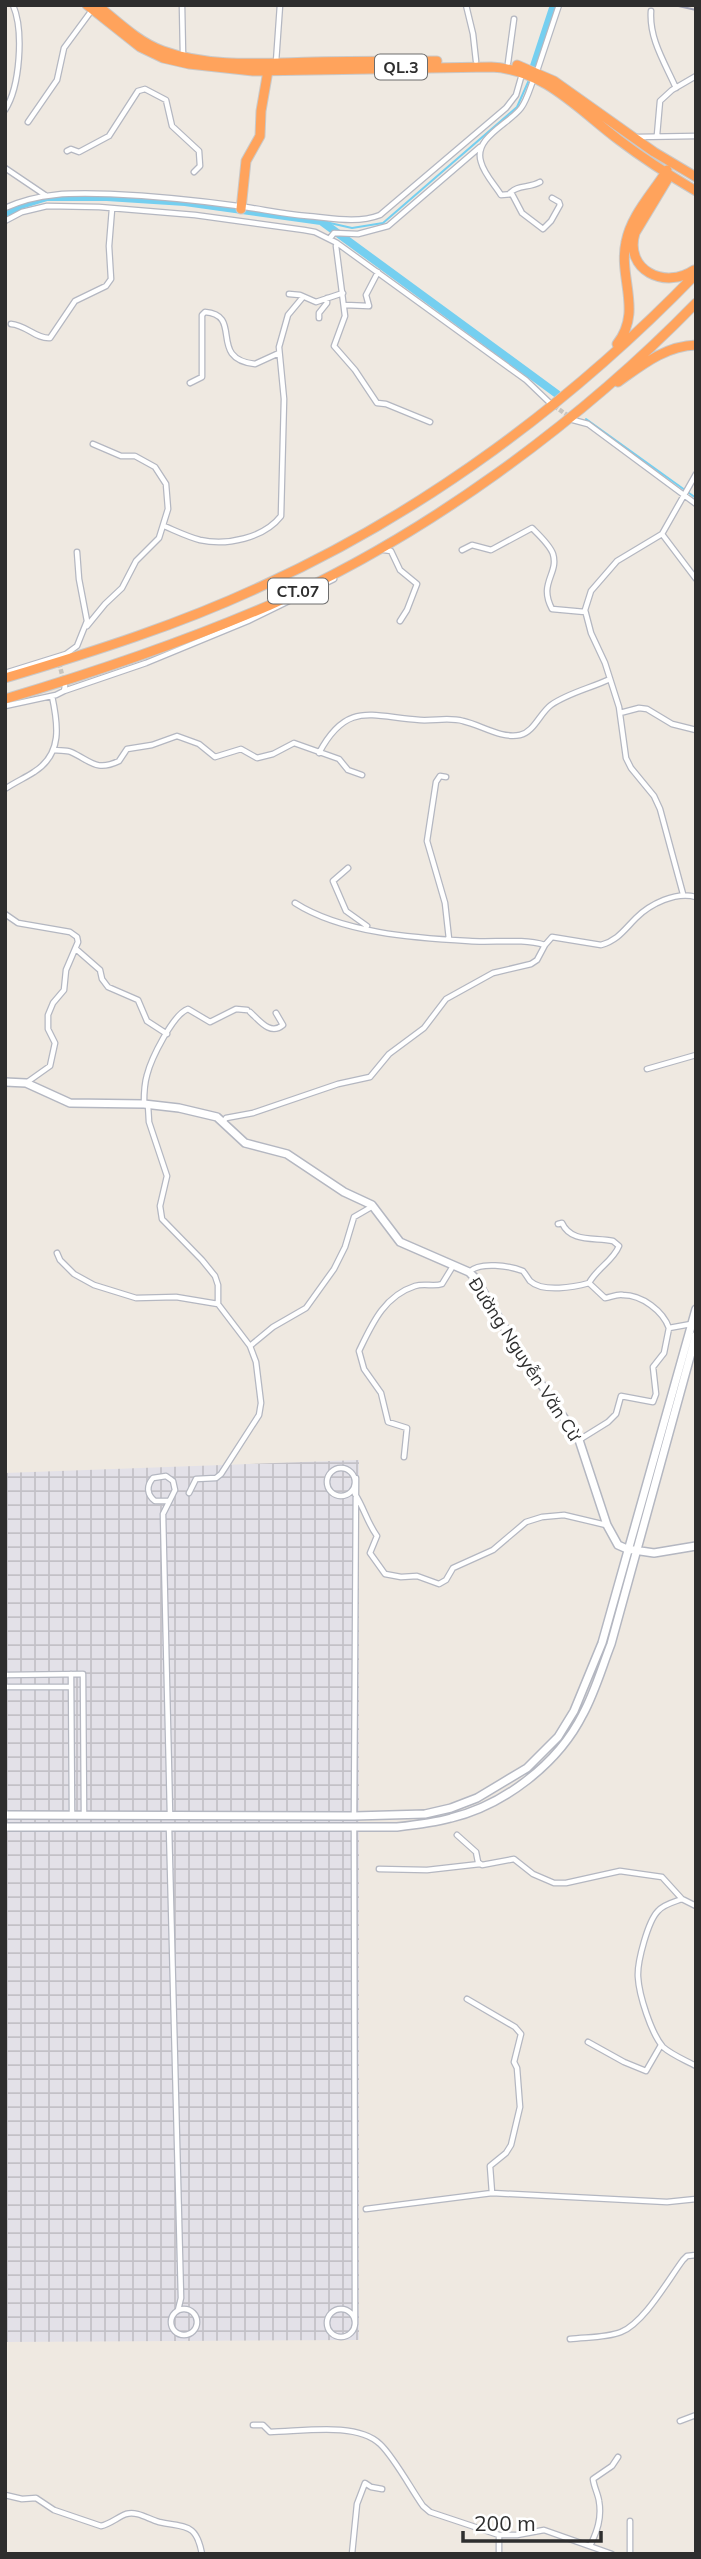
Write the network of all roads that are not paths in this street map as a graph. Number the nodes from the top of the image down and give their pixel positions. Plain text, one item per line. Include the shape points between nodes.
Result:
1 (13, 5) edge
2 (182, 5) edge
3 (279, 5) edge
4 (466, 5) edge
5 (559, 5) edge
6 (92, 7) edge
7 (651, 11) dead end
8 (514, 19) dead end
9 (183, 56) junction
10 (476, 61) junction
11 (508, 63) junction
12 (433, 64) junction
13 (271, 66) junction
14 (523, 72) junction
15 (536, 74) junction
16 (696, 76) edge
17 (676, 88) junction
18 (5, 110) edge
19 (28, 122) dead end
20 (657, 135) junction
21 (696, 136) edge
22 (632, 138) junction
23 (617, 139) junction
24 (483, 144) junction
25 (67, 151) dead end
26 (673, 165) junction
27 (5, 168) edge
28 (194, 172) dead end
29 (668, 174) junction
30 (696, 177) edge
31 (540, 182) dead end
32 (656, 192) junction
33 (510, 193) junction
34 (696, 193) edge
35 (45, 195) junction
36 (552, 198) dead end
37 (5, 208) edge
38 (112, 208) junction
39 (240, 214) junction
40 (5, 221) edge
41 (332, 236) junction
42 (337, 243) junction
43 (696, 269) edge
44 (378, 272) junction
45 (696, 274) edge
46 (343, 293) junction
47 (289, 294) dead end
48 (303, 297) junction
49 (327, 298) junction
50 (696, 303) edge
51 (345, 305) junction
52 (319, 318) dead end
53 (11, 324) dead end
54 (696, 345) edge
55 (279, 353) junction
56 (190, 383) dead end
57 (550, 403) tunnel mouth
58 (573, 420) tunnel mouth
59 (430, 422) dead end
60 (561, 424) junction
61 (522, 429) junction
62 (93, 444) dead end
63 (696, 474) edge
64 (683, 494) junction
65 (696, 504) edge
66 (164, 526) junction
67 (662, 534) junction
68 (462, 550) dead end
69 (78, 552) dead end
70 (696, 579) edge
71 (586, 612) junction
72 (400, 621) dead end
73 (87, 626) junction
74 (5, 675) edge
75 (610, 680) junction
76 (52, 696) junction
77 (5, 699) edge
78 (5, 706) edge
79 (620, 713) junction
80 (696, 730) edge
81 (54, 750) junction
82 (319, 753) junction
83 (362, 775) dead end
84 (446, 776) dead end
85 (5, 789) edge
86 (348, 869) dead end
87 (683, 894) junction
88 (696, 897) edge
89 (295, 903) dead end
90 (5, 914) edge
91 (373, 929) junction
92 (449, 939) junction
93 (545, 945) junction
94 (76, 949) junction
95 (276, 1013) dead end
96 (167, 1034) junction
97 (696, 1055) edge
98 (647, 1069) dead end
99 (5, 1082) edge
100 (26, 1083) junction
101 (146, 1104) junction
102 (223, 1122) junction
103 (373, 1206) junction
104 (558, 1224) dead end
105 (57, 1253) dead end
106 (453, 1266) junction
107 (469, 1272) junction
108 (590, 1283) junction
109 (218, 1304) junction
110 (696, 1309) edge
111 (691, 1324) junction
112 (669, 1328) junction
113 (696, 1335) edge
114 (250, 1346) junction
115 (579, 1440) junction
116 (404, 1457) dead end
117 (356, 1479) junction
118 (189, 1493) dead end
119 (355, 1494) junction
120 (343, 1496) junction
121 (168, 1500) junction
122 (156, 1501) junction
123 (355, 1501) junction
124 (163, 1514) junction
125 (607, 1525) junction
126 (696, 1546) edge
127 (631, 1550) junction
128 (71, 1674) junction
129 (5, 1675) edge
130 (71, 1686) junction
131 (5, 1687) edge
132 (527, 1768) junction
133 (528, 1778) junction
134 (5, 1815) edge
135 (72, 1815) junction
136 (84, 1815) junction
137 (170, 1815) junction
138 (354, 1816) junction
139 (5, 1827) edge
140 (169, 1827) junction
141 (354, 1827) junction
142 (457, 1835) dead end
143 (480, 1864) junction
144 (379, 1869) dead end
145 (682, 1899) junction
146 (696, 1906) edge
147 (467, 1999) dead end
148 (588, 2042) dead end
149 (662, 2045) junction
150 (696, 2066) edge
151 (492, 2193) junction
152 (696, 2199) edge
153 (366, 2209) dead end
154 (696, 2255) edge
155 (355, 2297) junction
156 (181, 2298) junction
157 (187, 2309) junction
158 (340, 2309) junction
159 (178, 2310) junction
160 (355, 2324) junction
161 (570, 2339) dead end
162 (696, 2416) edge
163 (680, 2421) dead end
164 (253, 2425) dead end
165 (618, 2457) dead end
166 (382, 2489) dead end
167 (5, 2495) edge
168 (630, 2521) dead end
169 (499, 2535) junction
170 (590, 2546) junction
171 (202, 2554) edge
172 (352, 2554) edge
173 (499, 2554) edge
174 (612, 2554) edge
175 (631, 2554) edge

1 - 18 street via 18,24 18,71
2 - 9 street
3 - 13 street
4 - 10 street
5 - 15 street
6 - 9 highway, QL.3 via 143,41
6 - 13 highway, QL.3 via 140,47 163,58 223,69
6 - 19 street via 64,48 57,80
7 - 17 street via 653,39
8 - 11 street
9 - 13 highway, QL.3
10 - 11 highway, QL.3
10 - 12 highway, QL.3
11 - 15 highway, QL.3
12 - 13 highway, QL.3
12 - 14 highway, QL.3
13 - 39 highway via 260,136 243,172
14 - 15 highway, QL.3
14 - 39 street via 506,108 380,215 353,221
15 - 22 highway, QL.3 via 554,80
15 - 23 highway, QL.3
15 - 24 street via 521,109
16 - 17 street
17 - 20 street via 660,101
20 - 21 street
20 - 22 street
22 - 26 highway, QL.3
23 - 29 highway, QL.3
23 - 32 highway via 652,170
24 - 33 street via 481,165 501,195
24 - 41 street via 388,226
25 - 28 street via 79,152 109,136 138,91 145,89 166,100 172,127 200,151 200,166
26 - 29 highway
26 - 30 highway, QL.3
27 - 35 street
29 - 32 highway
29 - 34 highway, QL.3
31 - 33 street
32 - 34 highway via 671,185
32 - 43 highway via 635,233 634,256 642,269 660,278 678,278
32 - 61 highway via 626,239 630,310 623,335
33 - 36 street via 523,214 544,229 560,205
35 - 37 street
35 - 39 street via 133,195
38 - 39 street
38 - 40 street via 47,206
38 - 53 street via 109,284 75,301 50,338
39 - 41 street
41 - 42 street
42 - 44 street
42 - 46 street
44 - 51 street via 366,295 369,306
44 - 57 street via 526,380
45 - 61 highway, CT.07 via 660,312
46 - 49 street
46 - 51 street
47 - 48 street
48 - 49 street via 311,301
48 - 55 street via 288,315
49 - 52 street
50 - 60 highway, CT.07
51 - 59 street via 336,349 377,403
54 - 60 highway via 652,358
55 - 56 street via 255,364 233,357 225,323 205,312 202,377
55 - 66 street via 284,399 281,516 264,532 214,542
58 - 64 street via 588,424
60 - 77 highway, CT.07 via 479,486 389,542 272,604 179,643
61 - 74 highway, CT.07 via 468,470 379,525 275,580 93,652
62 - 66 street via 139,458 160,472 167,493
63 - 64 street
64 - 65 street
64 - 67 street
66 - 73 street via 155,544 136,561 122,588
67 - 70 street
67 - 71 street via 617,561 591,591
68 - 71 street via 472,545 491,550 532,527 553,556 547,587 550,606
69 - 73 street
71 - 75 street
72 - 76 street via 417,584 400,570 391,551 384,550 267,613
73 - 74 street via 75,649
75 - 79 street
75 - 82 street via 549,706 521,735 498,733 456,719 365,713 333,732
76 - 78 street
76 - 81 street via 58,725
79 - 80 street via 647,709 672,724
79 - 87 street via 626,758 660,809
81 - 82 street via 102,766 117,763 127,749 177,736 215,757 241,750 257,758 294,743
81 - 85 street via 40,767
82 - 83 street via 339,759 348,771
84 - 92 street via 436,782 427,841 445,903
86 - 91 street via 333,881 338,896 349,915
87 - 88 street
87 - 93 street via 642,913 608,943 556,936
89 - 91 street via 324,918
90 - 94 street via 18,923 74,934
91 - 92 street
92 - 93 street
93 - 102 street via 531,964 492,973 446,999 424,1028 395,1049 370,1077
94 - 96 street via 100,970 108,987 138,1000 146,1021
94 - 100 street via 66,970 64,990 48,1015 55,1044 50,1066
95 - 96 street via 283,1025 273,1029 248,1011 236,1009 210,1022 185,1010
96 - 101 street via 147,1074
97 - 98 street
99 - 100 street, Đường Nguyễn Văn Cừ
100 - 101 street, Đường Nguyễn Văn Cừ via 70,1103
101 - 102 street, Đường Nguyễn Văn Cừ via 199,1112
101 - 109 street via 167,1176 162,1219 215,1276
102 - 103 street, Đường Nguyễn Văn Cừ via 244,1143 287,1154
103 - 106 street, Đường Nguyễn Văn Cừ via 400,1242
103 - 114 street via 354,1217 334,1269 306,1308
104 - 108 street via 573,1236 609,1240 619,1246
105 - 109 street via 74,1274 94,1285 136,1298 176,1297
106 - 107 street, Đường Nguyễn Văn Cừ
106 - 116 street via 442,1284 416,1286 379,1311 359,1351 381,1393 388,1422 407,1428
107 - 108 street via 477,1266 501,1267 520,1270 531,1282 543,1286
107 - 115 street, Đường Nguyễn Văn Cừ
108 - 112 street via 605,1298 626,1295 649,1303
109 - 114 street
110 - 111 street
111 - 112 street
111 - 127 street
112 - 115 street via 664,1353 654,1365 653,1402 621,1396 616,1414
113 - 127 street
114 - 118 street via 256,1362 259,1415 221,1474 196,1479
115 - 125 street, Đường Nguyễn Văn Cừ
117 - 119 street
117 - 120 street via 354,1488
117 - 120 street via 342,1467 330,1474 328,1487
119 - 123 street
119 - 125 street via 377,1536 371,1557 385,1574 417,1576 439,1584 453,1568 493,1550 526,1522 564,1515
120 - 123 street
121 - 122 street
121 - 122 street via 174,1485 161,1475 148,1486
121 - 124 street
122 - 124 street
123 - 138 street
124 - 137 street
125 - 127 street, Đường Nguyễn Văn Cừ via 618,1545
126 - 127 street via 654,1553
127 - 132 street via 578,1703 558,1737
127 - 133 street via 611,1644 583,1716 565,1742
128 - 129 street
128 - 130 street
128 - 136 street via 83,1674
130 - 131 street
130 - 135 street
132 - 133 street
132 - 138 street via 451,1808 415,1815
133 - 141 street via 481,1808 453,1818 397,1827
134 - 135 street
135 - 136 street
136 - 137 street
137 - 138 street
138 - 141 street
139 - 140 street
140 - 141 street
140 - 156 street
141 - 155 street
142 - 143 street via 476,1852
143 - 144 street
143 - 145 street via 514,1859 554,1883 620,1871 662,1877
145 - 146 street
145 - 149 street via 666,1904 653,1917 638,1971 641,1997
147 - 151 street via 521,2034 514,2062 520,2107 509,2150 490,2166
148 - 149 street via 646,2071
149 - 150 street
151 - 152 street via 667,2202
151 - 153 street
154 - 161 street via 683,2260 627,2329
155 - 158 street
155 - 160 street
156 - 157 street
156 - 159 street
157 - 159 street
157 - 159 street via 197,2325 185,2336 171,2326
158 - 160 street via 352,2315
158 - 160 street via 327,2320 331,2333 348,2335
162 - 163 street
164 - 169 street via 273,2432 352,2431 382,2446 428,2511
165 - 170 street via 593,2479 600,2513
166 - 172 street via 365,2483 357,2504
167 - 171 street via 36,2498 54,2510 101,2526 129,2513 178,2524 194,2532
168 - 175 street
169 - 170 street via 544,2530
169 - 173 street
170 - 174 street

